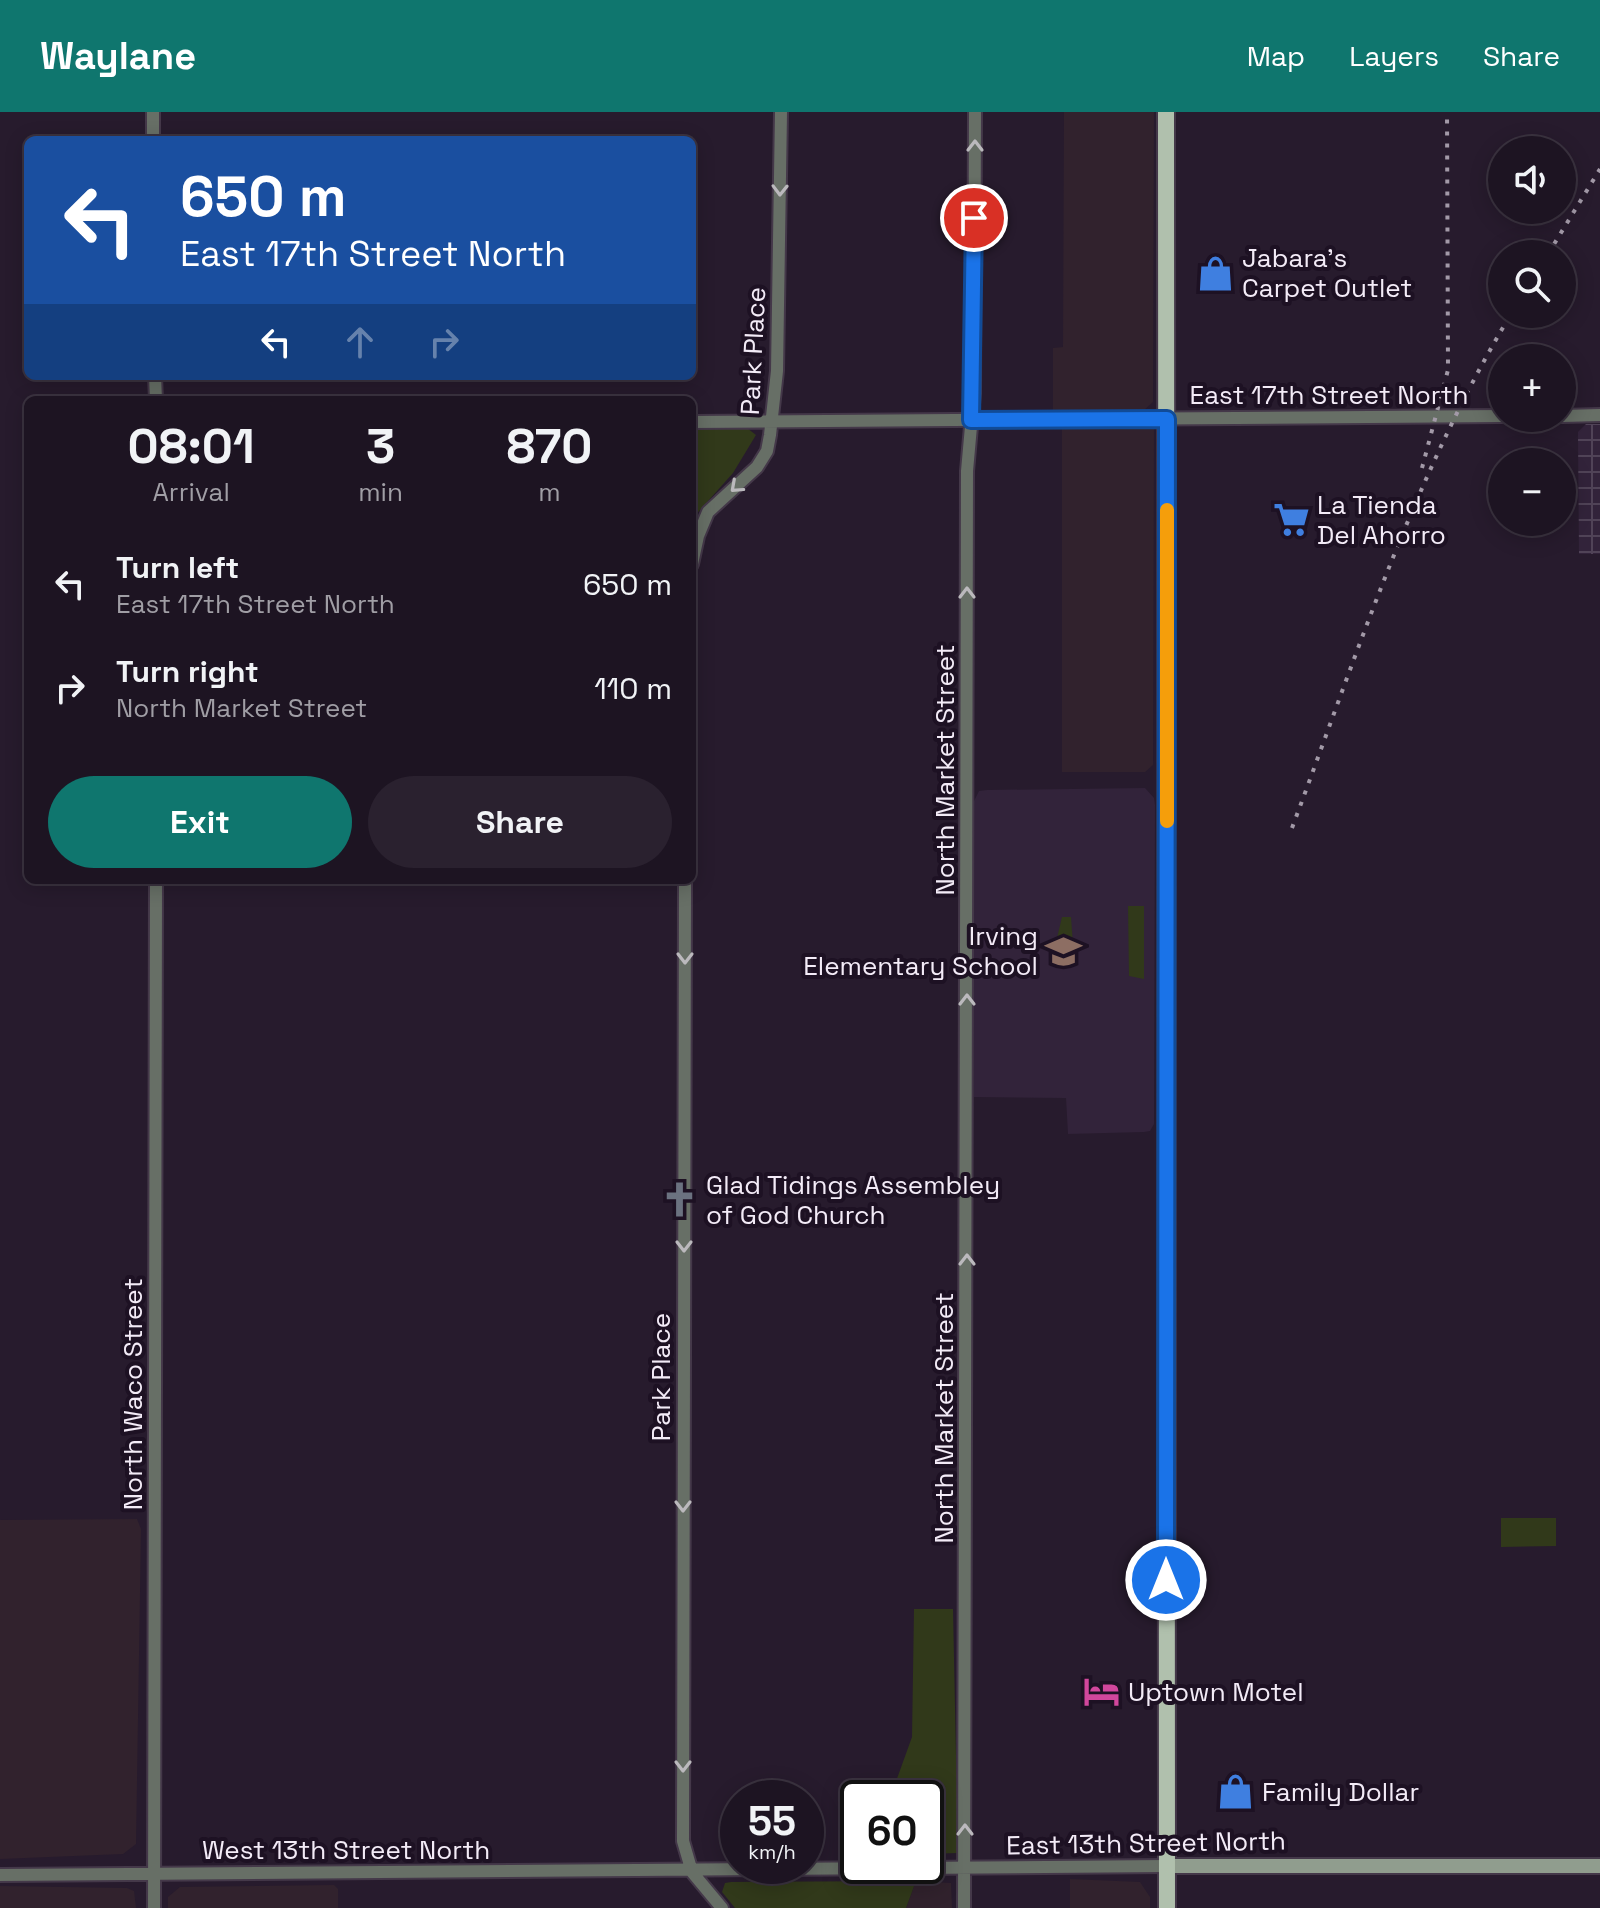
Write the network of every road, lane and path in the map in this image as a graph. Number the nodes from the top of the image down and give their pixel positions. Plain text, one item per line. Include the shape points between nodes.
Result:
1 (153, 112) edge
2 (781, 112) edge
3 (975, 112) edge
4 (1166, 112) edge
5 (153, 136) edge
6 (1600, 415) edge
7 (1488, 416) edge
8 (1576, 416) edge
9 (1167, 419) junction
10 (971, 420) junction
11 (771, 421) junction
12 (696, 422) edge
13 (696, 545) edge
14 (156, 884) edge
15 (685, 884) edge
16 (1167, 1866) junction
17 (1600, 1866) edge
18 (965, 1868) junction
19 (692, 1872) junction
20 (154, 1873) junction
21 (0, 1875) edge
22 (154, 1908) edge
23 (722, 1908) edge
24 (964, 1908) edge
25 (1167, 1908) edge

1 - 5 street
2 -> 11 street, Park Place via 777,371
10 -> 3 street, North Market Street
4 - 9 main road
6 - 8 street
7 - 9 street, East 17th Street North
9 - 10 street, East 17th Street North
9 - 16 main road
10 - 11 street, East 17th Street North
18 -> 10 street, North Market Street
11 - 12 street, East 17th Street North
11 -> 13 street, Park Place via 767,451 708,512
14 - 20 street, North Waco Street
15 -> 19 street, Park Place via 683,1841
16 - 17 main road, East 13th Street North
16 - 18 street, East 13th Street North
16 - 25 main road
18 - 19 street, East 13th Street North
18 - 24 street, North Market Street
19 - 20 street, West 13th Street North
19 - 23 street
20 - 21 street, West 13th Street North
20 - 22 street, North Waco Street

